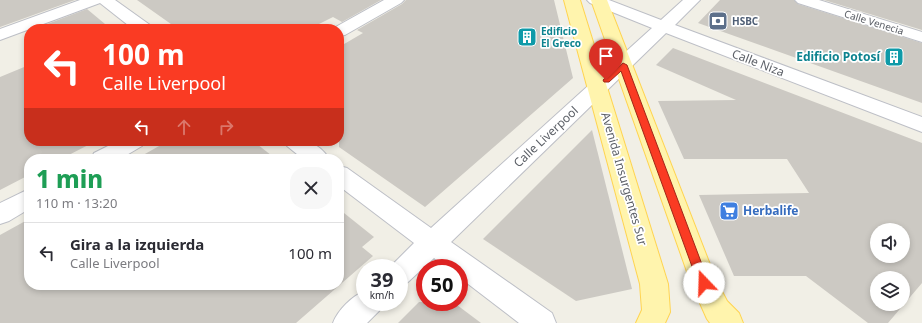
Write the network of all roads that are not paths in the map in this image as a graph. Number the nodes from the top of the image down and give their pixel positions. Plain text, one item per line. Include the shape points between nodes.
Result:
1 (94, 0) edge
2 (105, 0) edge
3 (396, 0) edge
4 (572, 0) edge
5 (692, 0) edge
6 (803, 0) edge
7 (598, 1) edge
8 (31, 24) edge
9 (137, 24) edge
10 (24, 27) edge
11 (664, 27) junction
12 (344, 28) edge
13 (0, 36) edge
14 (922, 37) edge
15 (623, 65) junction
16 (598, 88) junction
17 (922, 125) edge
18 (126, 146) edge
19 (301, 146) edge
20 (111, 154) edge
21 (311, 154) edge
22 (344, 178) edge
23 (24, 201) edge
24 (0, 214) edge
25 (432, 244) junction
26 (408, 266) edge
27 (360, 311) edge
28 (723, 316) edge
29 (653, 318) edge
30 (347, 323) edge
31 (542, 323) edge

1 - 8 street
2 - 9 street
3 - 12 street
4 - 16 main road, Avenida Insurgentes Sur
5 - 11 street, Calle Liverpool
6 - 14 street, Calle Venecia
7 - 11 street, Calle Niza
7 - 15 main road
10 - 13 street
11 - 15 street, Calle Liverpool
11 - 17 street, Calle Niza
15 - 16 street, Calle Liverpool
15 - 28 main road via 698,269
16 - 25 street, Calle Liverpool
16 - 29 main road, Avenida Insurgentes Sur via 654,284
18 - 20 street
19 - 21 street
22 - 25 street
23 - 24 street
25 - 26 street, Calle Liverpool
25 - 31 street
27 - 30 street

